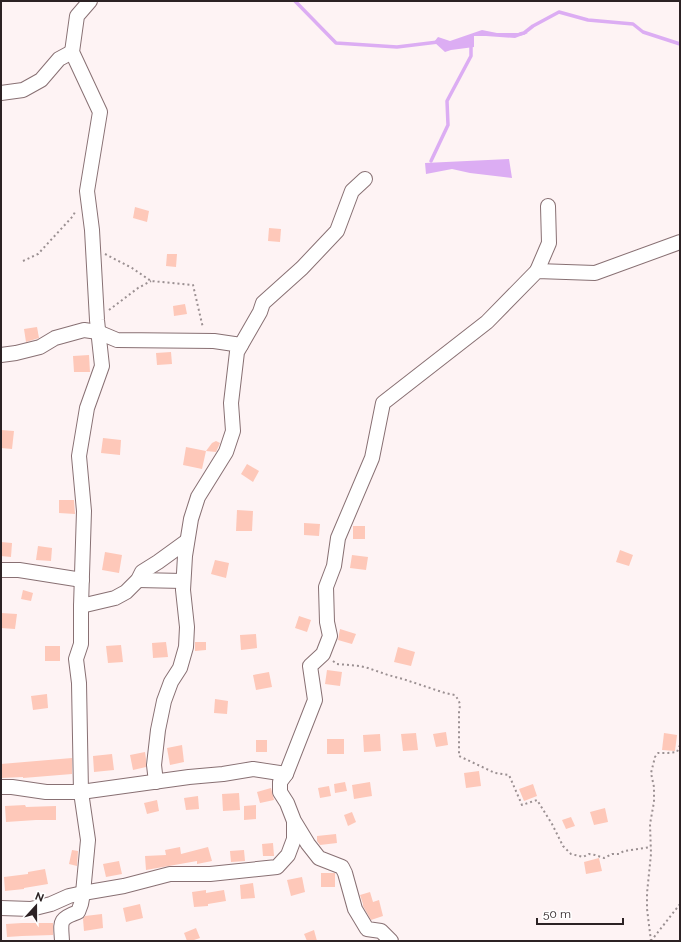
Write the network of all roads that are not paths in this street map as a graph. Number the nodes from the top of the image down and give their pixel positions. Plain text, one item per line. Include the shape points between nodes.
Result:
1 (90, 1) edge
2 (72, 52) junction
3 (1, 93) edge
4 (365, 179) dead end
5 (548, 206) dead end
6 (680, 242) edge
7 (536, 271) junction
8 (98, 326) junction
9 (241, 346) junction
10 (1, 355) edge
11 (187, 541) junction
12 (1, 570) edge
13 (82, 580) junction
14 (138, 580) junction
15 (183, 581) junction
16 (81, 606) junction
17 (286, 774) junction
18 (156, 782) junction
19 (1, 787) edge
20 (81, 792) junction
21 (294, 821) junction
22 (84, 893) junction
23 (1, 908) edge
24 (62, 941) edge
25 (391, 941) edge

1 - 2 street via 77,16
2 - 3 street via 59,59 41,80 24,90
2 - 8 street via 100,112 87,191
4 - 9 street via 352,191 337,231 302,268 263,303
5 - 7 street via 549,243
6 - 7 street via 595,273
7 - 17 street via 487,322 383,403 372,458 338,538 334,566 326,587 330,636 323,654 310,666 315,700
8 - 9 street via 117,340 206,341
8 - 10 street via 55,338 40,347
8 - 13 street via 102,366 87,408 79,456 84,512
9 - 11 street via 237,352 231,403 233,431 226,452 198,497
11 - 14 street via 142,572
11 - 15 street
12 - 13 street via 19,570
13 - 16 street
14 - 15 street
14 - 16 street via 126,592 115,598
15 - 18 street via 186,647 180,668 164,701 159,723 154,765
16 - 20 street via 81,644 76,659 79,683
17 - 18 street via 253,769
17 - 21 street via 280,782 280,792
18 - 20 street
19 - 20 street via 46,792
20 - 22 street via 88,840
21 - 22 street via 294,839 288,855 277,867 210,874 170,874
21 - 25 street via 319,858 342,867 355,909 367,929 381,931
22 - 23 street via 31,909
22 - 24 street via 78,912 66,916 61,924

